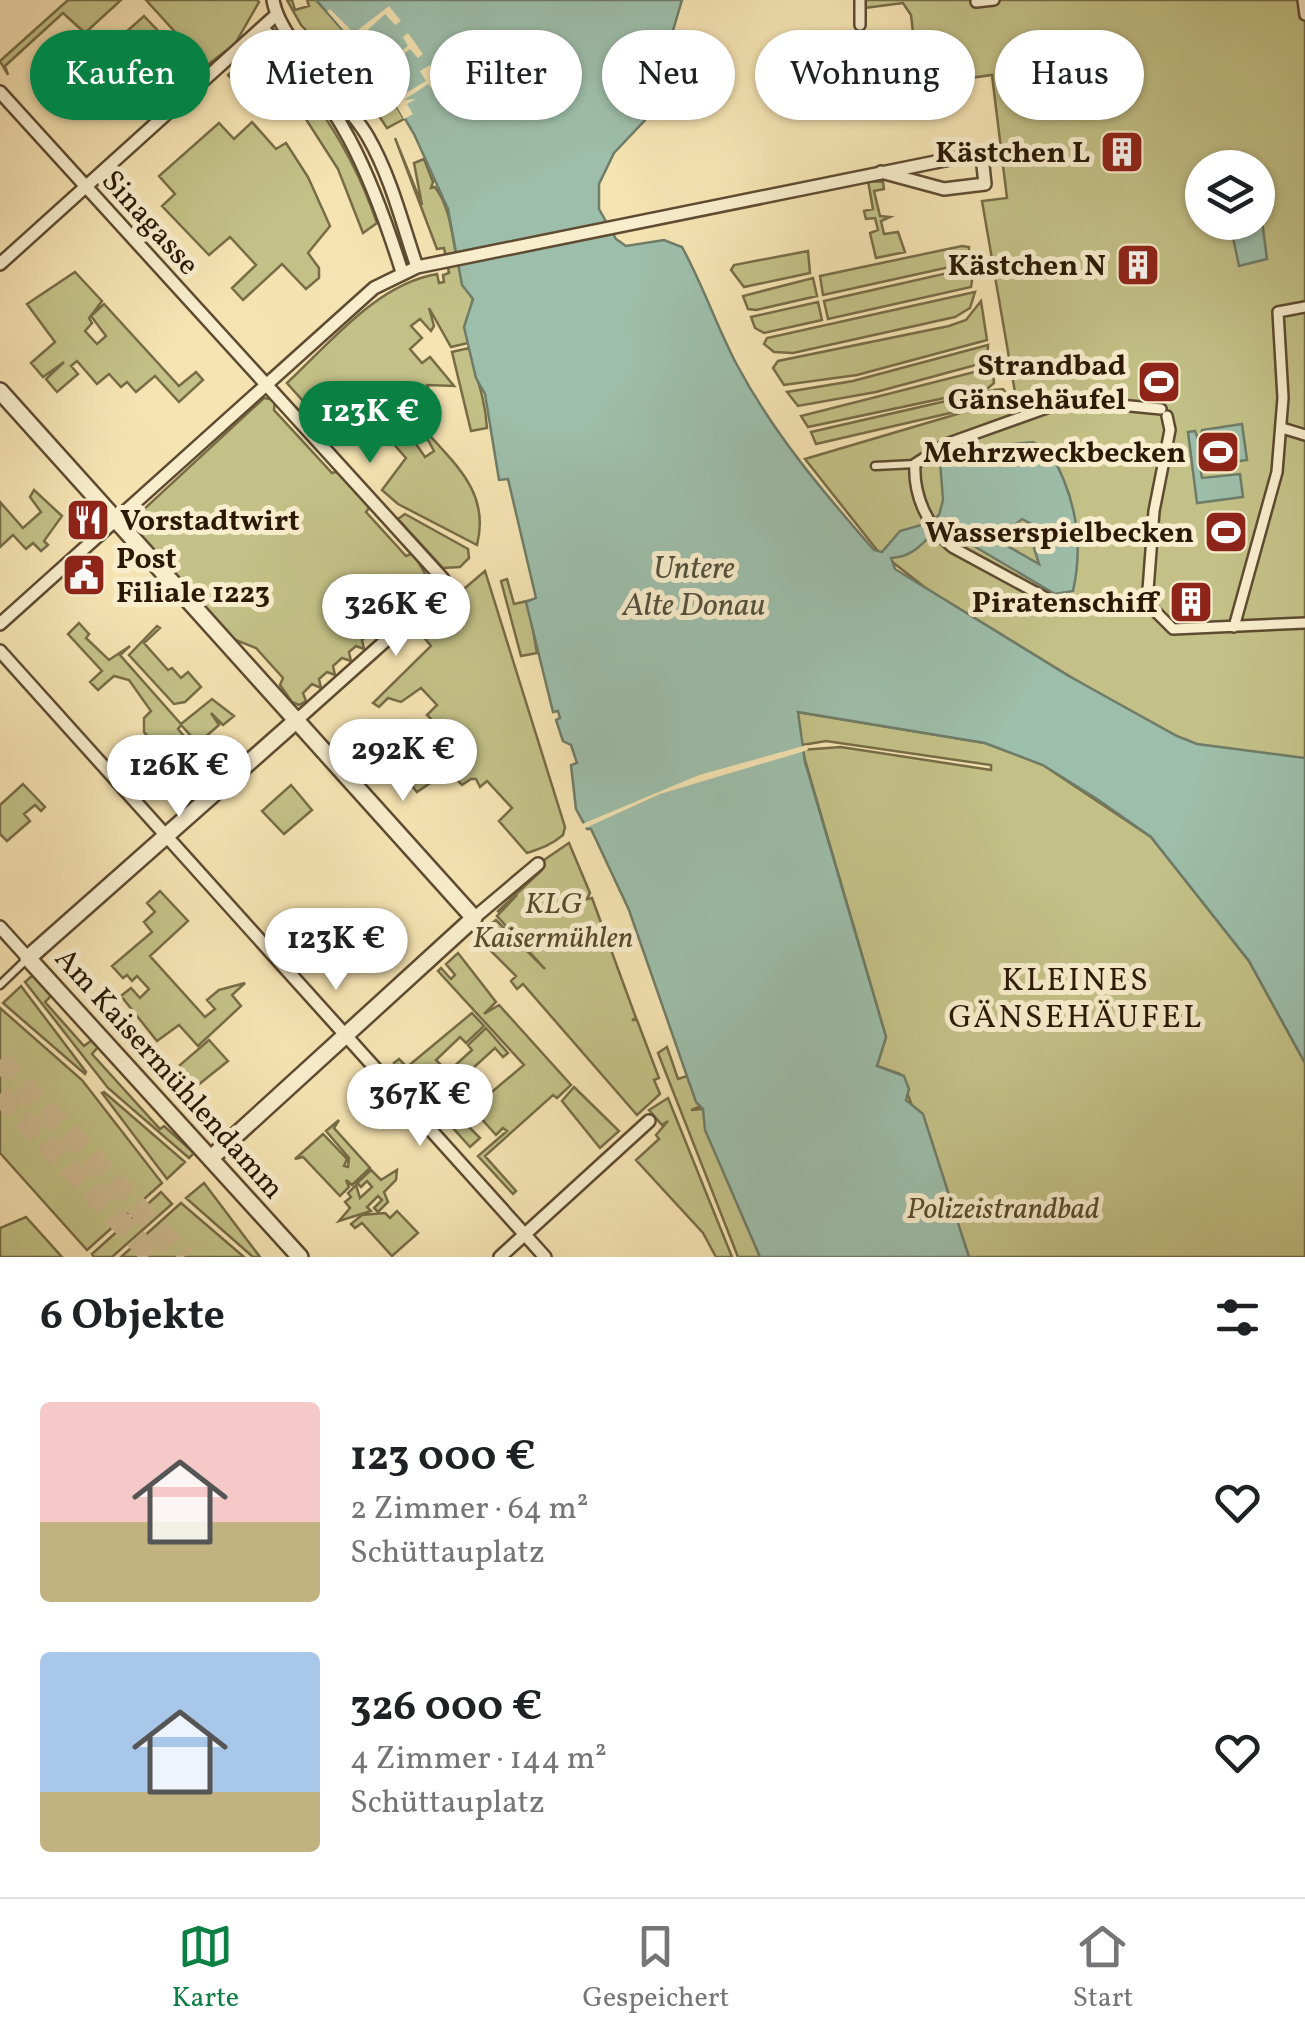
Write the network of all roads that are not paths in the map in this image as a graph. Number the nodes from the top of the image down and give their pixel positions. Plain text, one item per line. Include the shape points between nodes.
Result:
1 (273, 0) edge
2 (860, 0) edge
3 (994, 0) edge
4 (1303, 0) edge
5 (976, 2) dead end
6 (276, 15) junction
7 (1305, 15) edge
8 (860, 26) dead end
9 (262, 28) junction
10 (0, 92) edge
11 (881, 172) junction
12 (85, 187) junction
13 (0, 264) edge
14 (417, 266) junction
15 (402, 272) junction
16 (1305, 307) edge
17 (266, 386) junction
18 (0, 390) edge
19 (1282, 428) junction
20 (1305, 436) edge
21 (915, 464) junction
22 (876, 466) dead end
23 (116, 520) junction
24 (1146, 603) junction
25 (1305, 623) edge
26 (0, 624) edge
27 (1234, 627) junction
28 (0, 651) edge
29 (298, 719) junction
30 (166, 836) junction
31 (538, 864) dead end
32 (474, 918) junction
33 (0, 927) edge
34 (28, 958) junction
35 (0, 985) edge
36 (345, 1035) junction
37 (649, 1122) dead end
38 (211, 1158) junction
39 (525, 1235) junction
40 (300, 1257) edge
41 (500, 1257) edge
42 (545, 1257) edge

1 - 6 street
2 - 8 street
3 - 5 street
4 - 7 street
6 - 9 street
6 - 14 street via 370,139
9 - 12 street
9 - 15 street via 337,114 362,157
10 - 12 street, Sinagasse
11 - 11 street via 944,189 985,184 986,170 982,156 965,156
11 - 14 street
12 - 13 street
12 - 17 street, Sinagasse
14 - 15 street
15 - 17 street via 374,288
16 - 19 street via 1278,312
17 - 23 street
17 - 29 street, Sinagasse via 442,579 440,592
18 - 23 street
19 - 20 street
19 - 27 street via 1277,472
21 - 22 lane
21 - 24 street via 914,481 940,537 1059,605
21 - 24 street via 946,444 1069,400 1164,413 1170,430
23 - 26 street
23 - 29 street
24 - 27 street via 1173,629
25 - 27 street
28 - 30 street
29 - 30 street
29 - 32 street
30 - 34 street
30 - 36 street
31 - 32 street
32 - 36 street
33 - 34 street, Am Kaisermühlendamm
34 - 35 lane
34 - 38 street, Am Kaisermühlendamm
36 - 38 street
36 - 39 street
37 - 39 street
38 - 40 street, Am Kaisermühlendamm
39 - 41 street
39 - 42 street

